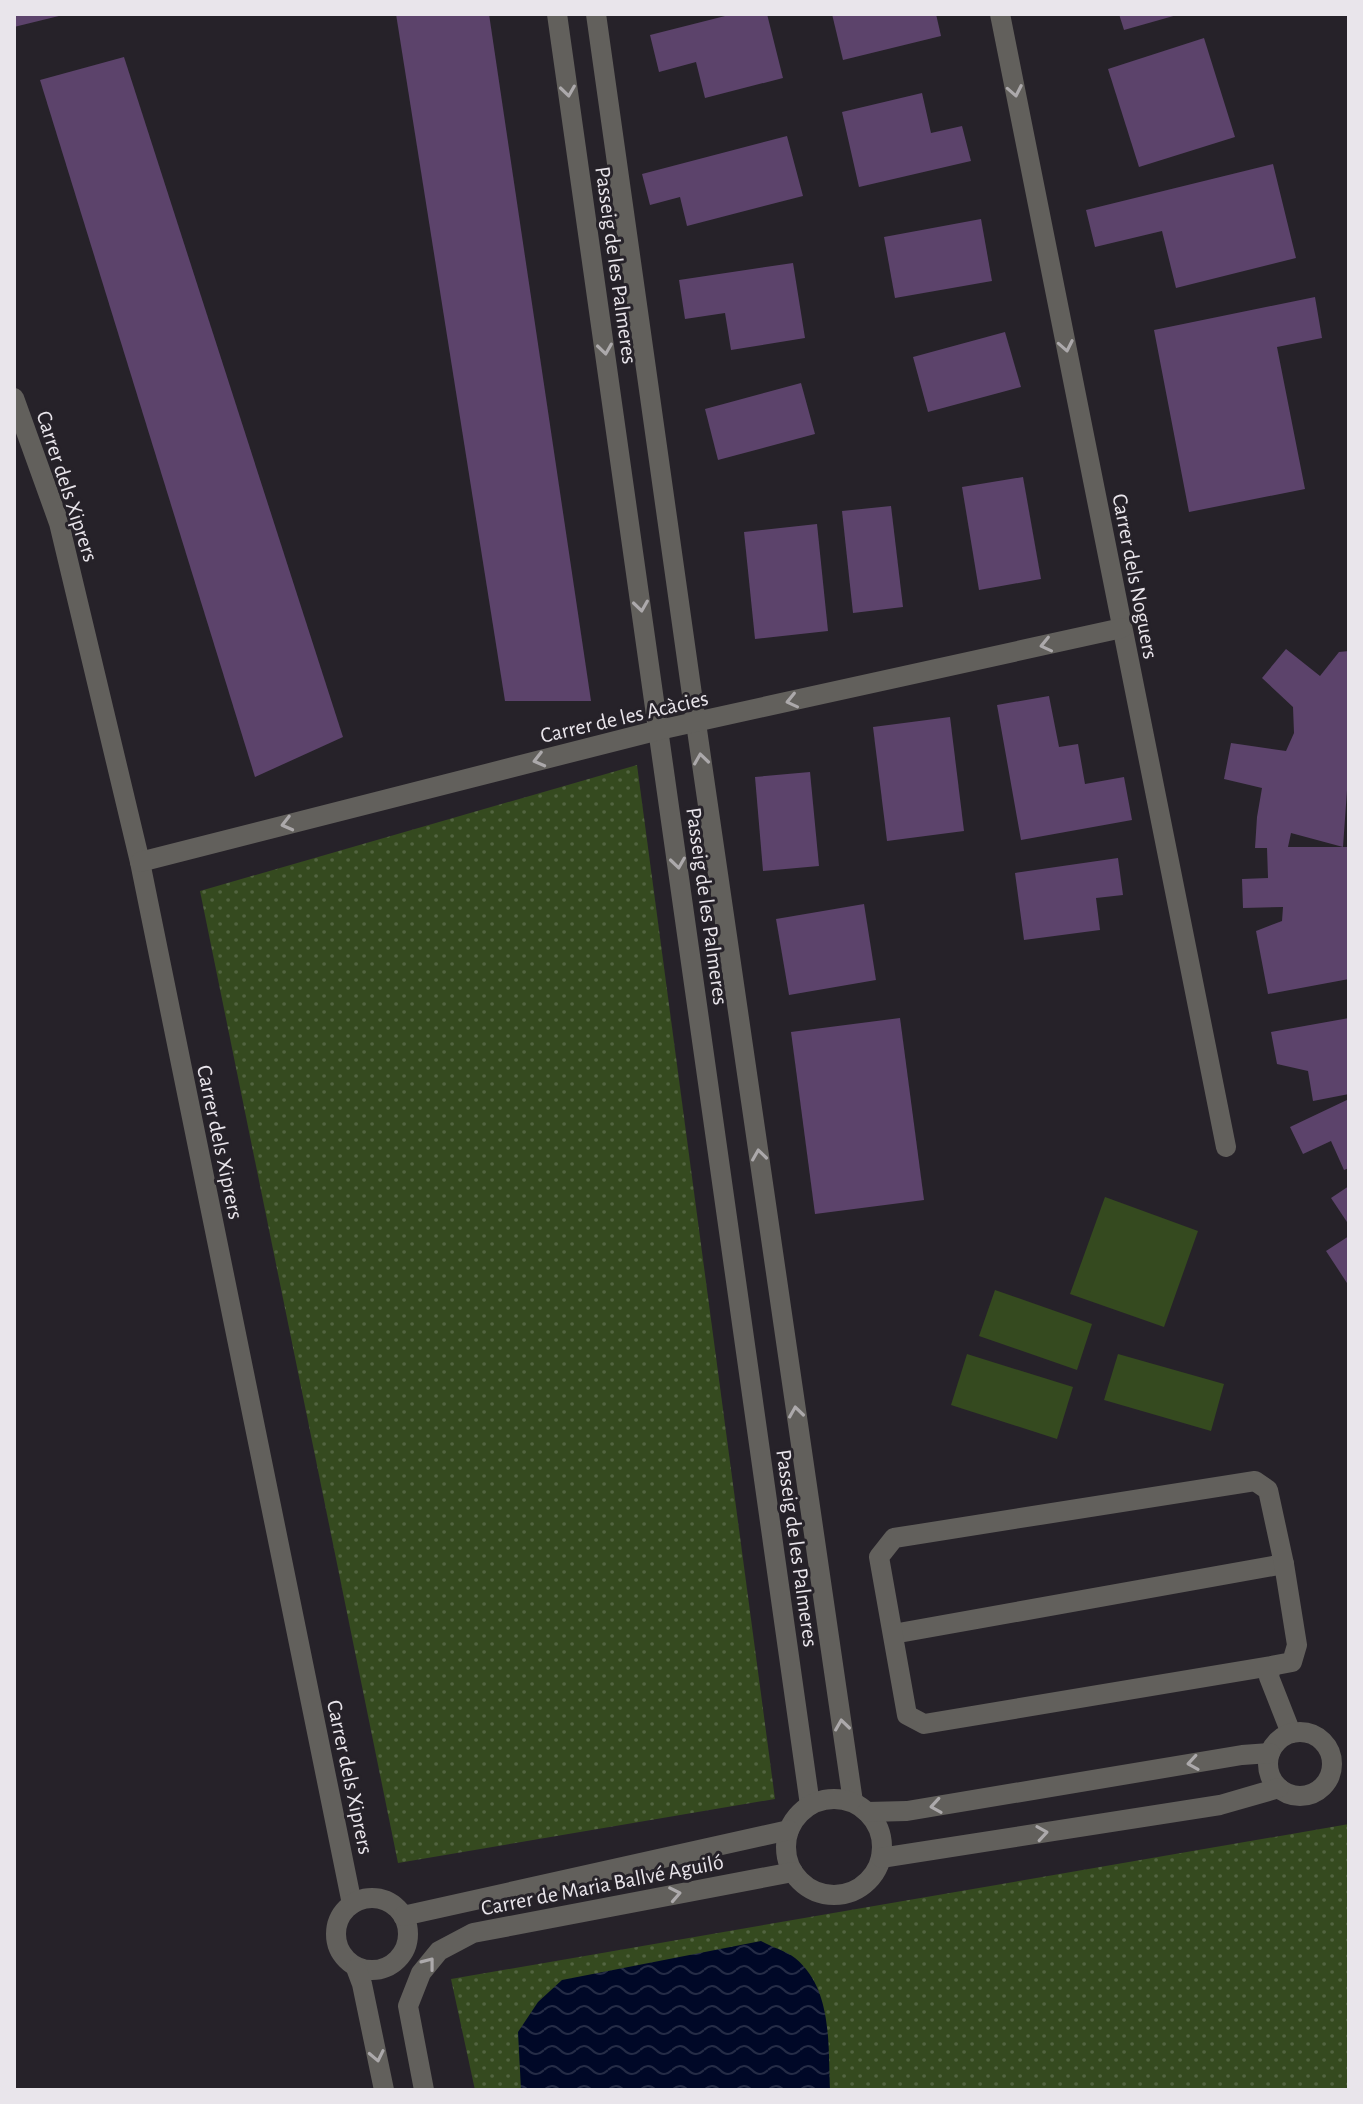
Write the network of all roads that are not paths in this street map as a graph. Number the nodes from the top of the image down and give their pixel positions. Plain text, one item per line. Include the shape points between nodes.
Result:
1 (557, 14) edge
2 (596, 14) edge
3 (1000, 14) edge
4 (14, 398) edge
5 (1122, 628) junction
6 (696, 723) junction
7 (659, 730) junction
8 (140, 862) junction
9 (1226, 1147) dead end
10 (1284, 1564) junction
11 (893, 1634) junction
12 (1271, 1666) junction
13 (1291, 1733) junction
14 (1270, 1753) junction
15 (1279, 1788) junction
16 (810, 1805) junction
17 (860, 1807) junction
18 (789, 1830) junction
19 (881, 1858) junction
20 (793, 1872) junction
21 (352, 1904) junction
22 (403, 1916) junction
23 (405, 1950) junction
24 (356, 1968) junction
25 (408, 2006) junction
26 (384, 2090) edge
27 (424, 2090) edge

1 -> 7 street, Passeig de les Palmeres
2 - 6 street, Passeig de les Palmeres
3 -> 5 street, Carrer dels Noguers
4 - 8 street, Carrer dels Xiprers via 59,523
5 -> 6 street, Carrer de les Acàcies
5 - 9 street, Carrer dels Noguers
6 - 7 street, Carrer de les Acàcies
17 -> 6 street, Passeig de les Palmeres
7 -> 8 street, Carrer de les Acàcies
7 -> 16 street, Passeig de les Palmeres
8 - 21 street, Carrer dels Xiprers
10 - 11 street
10 - 11 street via 1268,1490 1255,1481 894,1538 879,1557
10 - 12 street via 1297,1645 1292,1662
11 - 12 street via 907,1715 924,1724
12 - 13 street via 1269,1677
13 - 14 street
13 - 15 street via 1313,1734 1326,1745 1330,1778 1305,1796
14 - 15 street via 1268,1769
14 -> 17 street via 907,1811
19 -> 15 street via 1220,1805
16 - 17 street via 842,1799
16 - 18 street
17 - 19 street via 877,1825
18 - 20 street via 786,1847
18 - 22 street, Carrer de Maria Ballvé Aguiló
19 - 20 street via 869,1881 839,1895 818,1893
25 -> 20 street, Carrer de Maria Ballvé Aguiló via 421,1973 439,1951 473,1933
21 - 22 street via 383,1900
21 - 24 street via 341,1915 336,1939
22 - 23 street via 408,1932
23 - 24 street via 382,1969
23 - 25 street
24 -> 26 street
25 - 27 street

